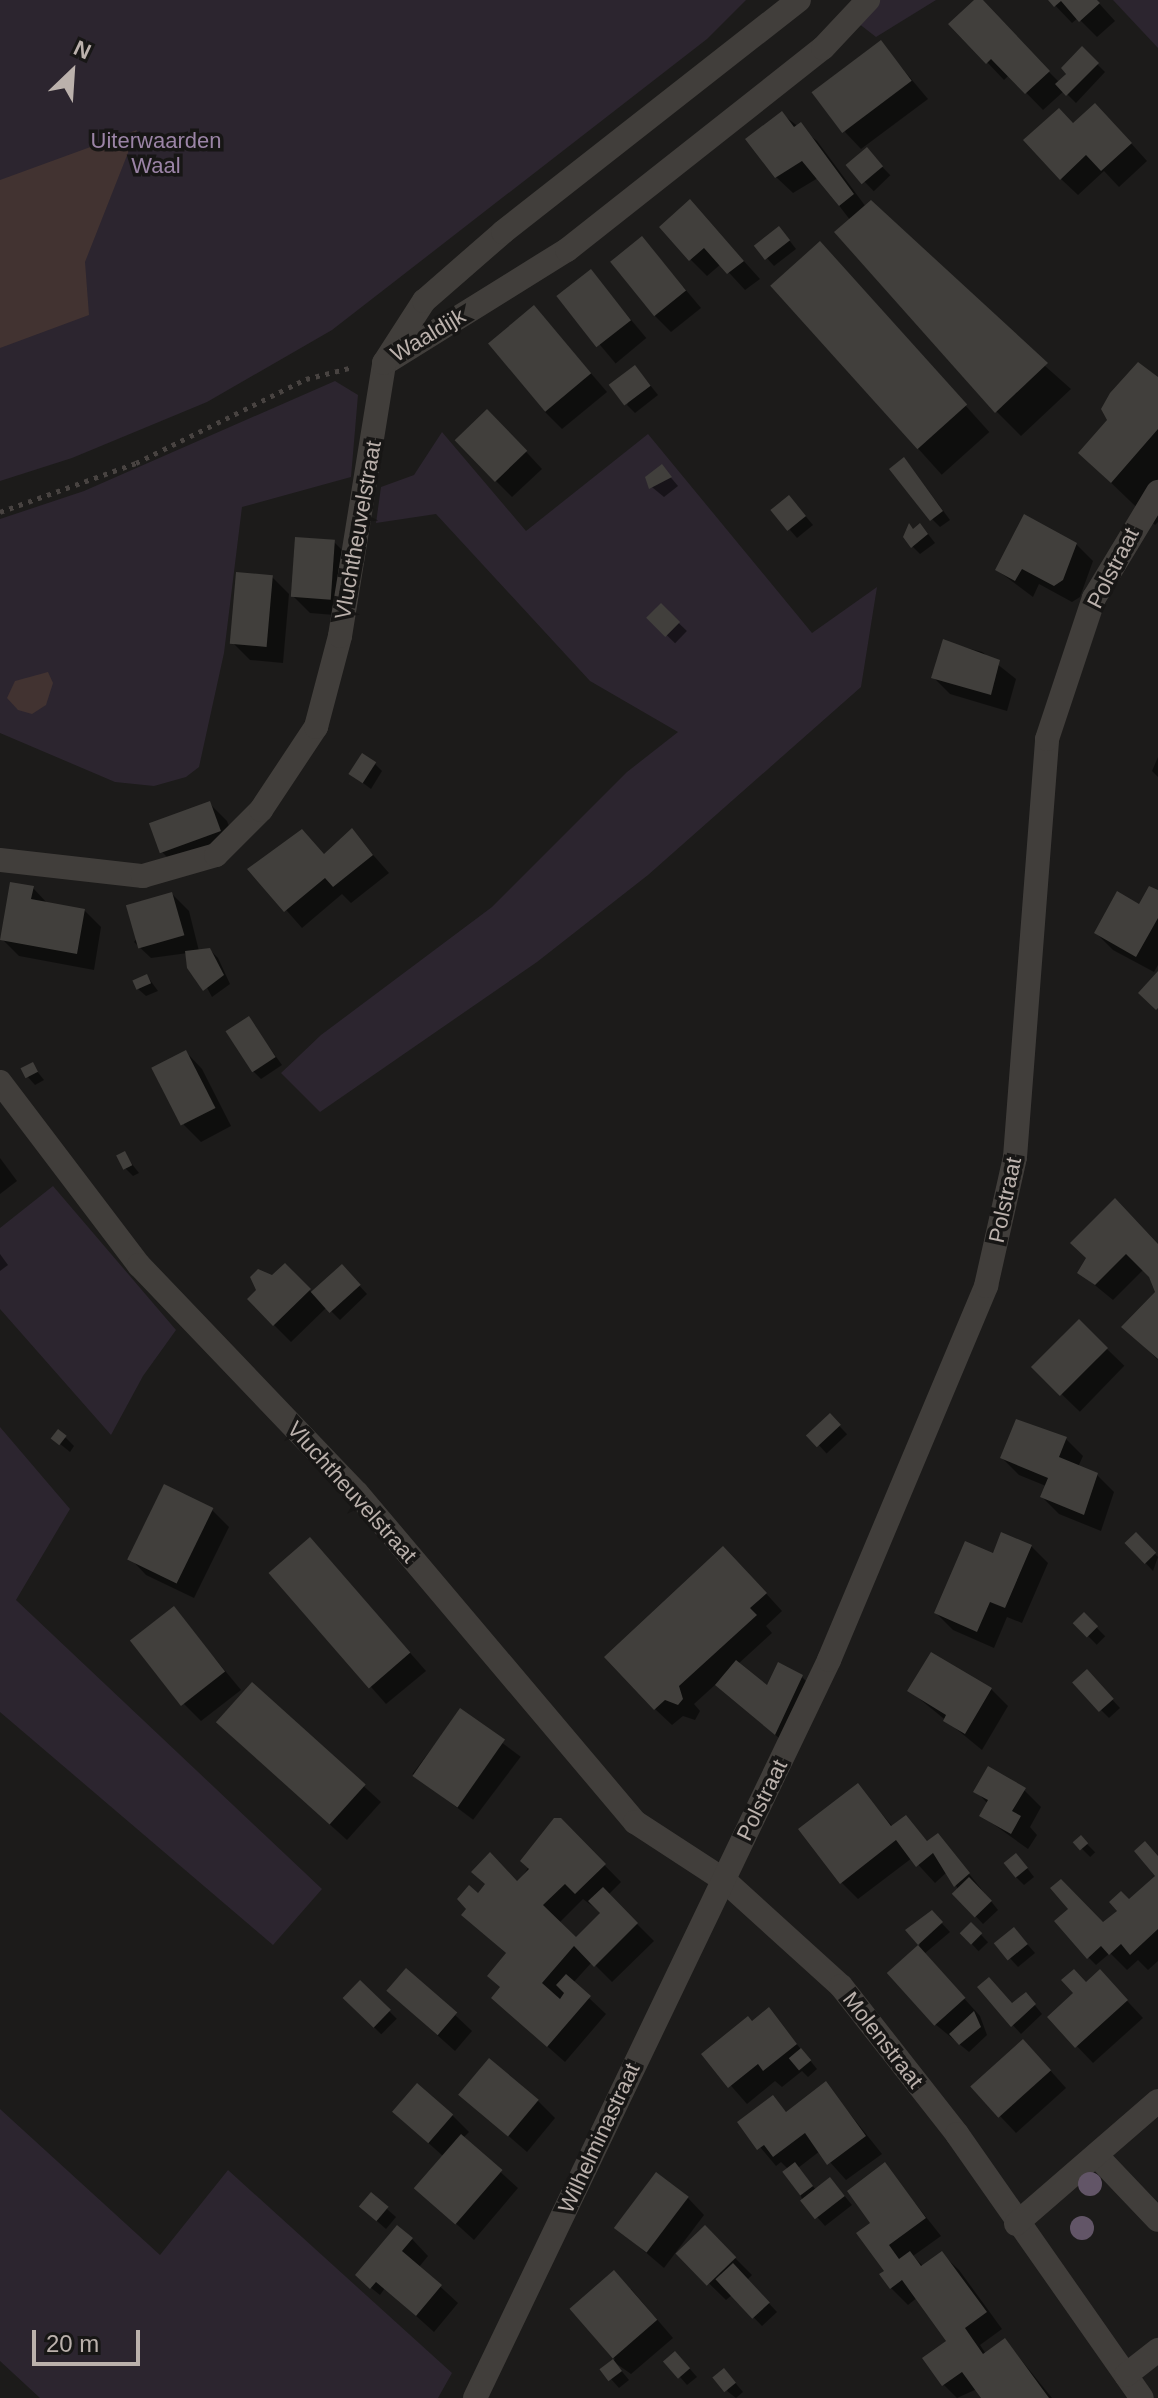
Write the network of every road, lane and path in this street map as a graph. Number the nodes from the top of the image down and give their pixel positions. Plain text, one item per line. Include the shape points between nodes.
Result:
1 (799, 0) edge
2 (868, 0) edge
3 (384, 363) junction
4 (1158, 492) edge
5 (0, 512) edge
6 (0, 860) edge
7 (0, 1082) edge
8 (724, 1880) junction
9 (1158, 2101) edge
10 (1097, 2156) junction
11 (1158, 2220) edge
12 (1016, 2224) junction
13 (1158, 2350) edge
14 (1126, 2375) junction
15 (475, 2398) edge
16 (1142, 2398) edge

1 - 3 street, Waaldijk via 437,287
2 - 3 street, Waaldijk via 823,48 567,250
3 - 5 path via 306,379 136,463
3 - 6 street, Vluchtheuvelstraat via 340,636 316,727 261,810 216,855 143,876
4 - 8 street, Polstraat via 1094,598 1047,739 1015,1157 986,1286 829,1660
7 - 8 street, Vluchtheuvelstraat via 139,1265 357,1493 635,1822
8 - 12 street, Molenstraat via 841,1986 957,2134
8 - 15 street, Wilhelminastraat
9 - 10 street
10 - 11 street
10 - 12 street
12 - 14 street, Molenstraat
13 - 14 street
14 - 16 street, Molenstraat

